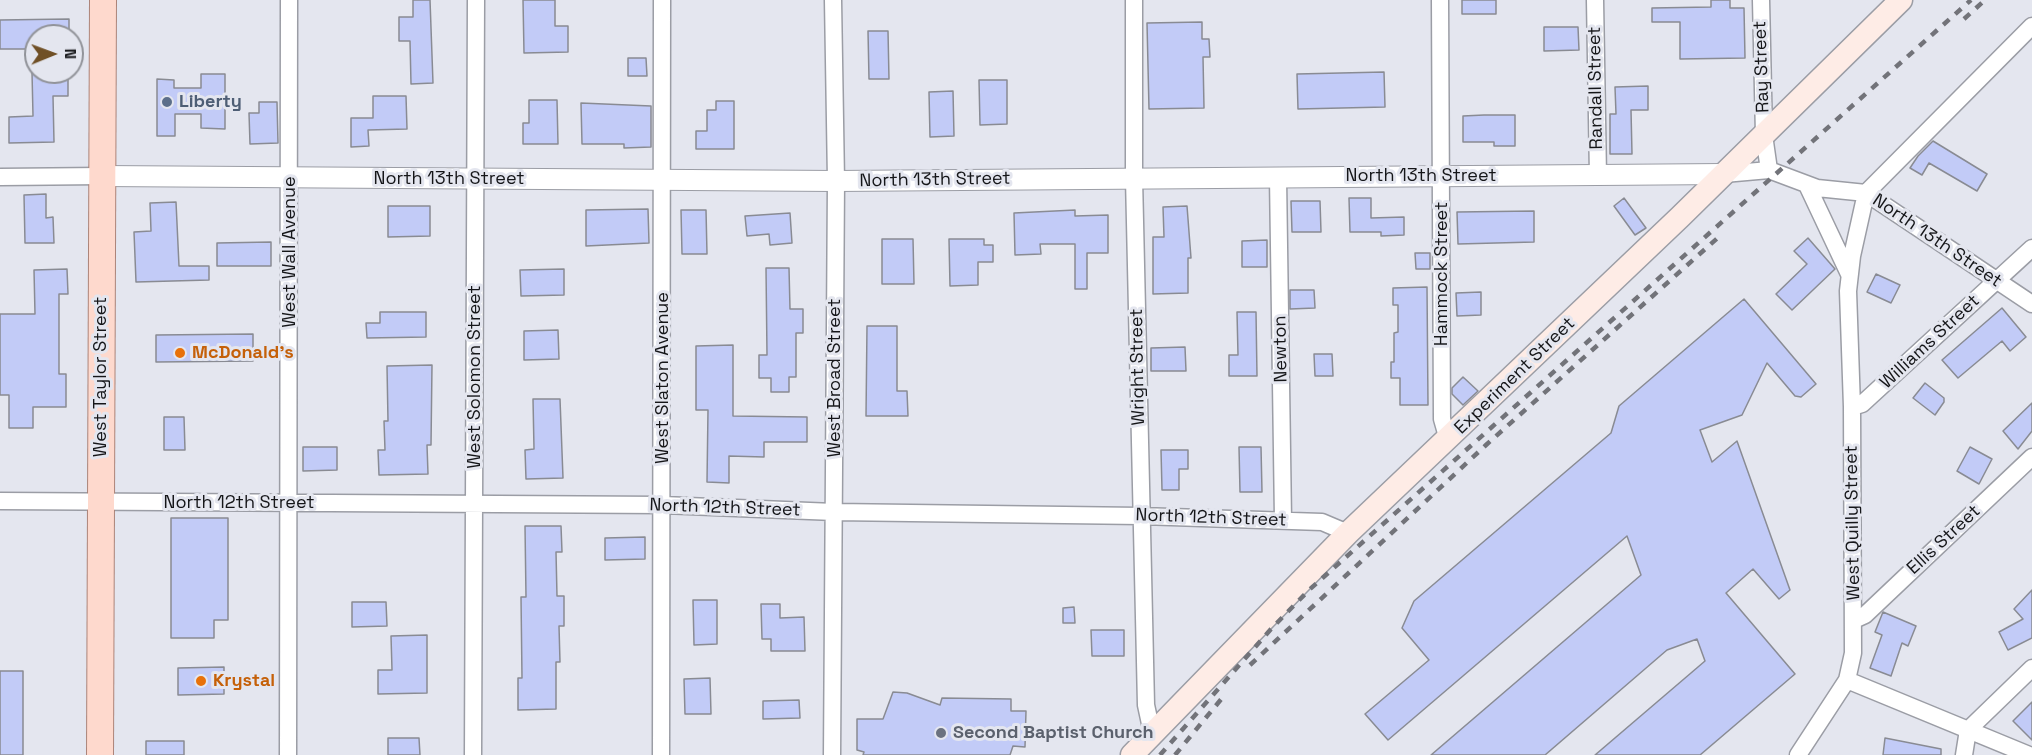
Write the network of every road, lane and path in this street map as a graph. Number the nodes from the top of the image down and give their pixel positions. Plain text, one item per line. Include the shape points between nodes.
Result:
1 (103, 0) edge
2 (290, 0) edge
3 (476, 0) edge
4 (662, 0) edge
5 (833, 0) edge
6 (1134, 0) edge
7 (1440, 0) edge
8 (1595, 0) edge
9 (1761, 0) edge
10 (1901, 0) edge
11 (2032, 26) edge
12 (1764, 135) junction
13 (1769, 170) junction
14 (1724, 174) junction
15 (102, 176) junction
16 (1442, 176) junction
17 (1598, 176) junction
18 (0, 177) edge
19 (1278, 177) junction
20 (290, 178) junction
21 (1134, 178) junction
22 (475, 179) junction
23 (664, 179) junction
24 (836, 181) junction
25 (1807, 185) junction
26 (1866, 193) junction
27 (2032, 248) edge
28 (1850, 276) junction
29 (1995, 282) junction
30 (2032, 304) edge
31 (1852, 407) junction
32 (1448, 440) junction
33 (2032, 457) edge
34 (0, 501) edge
35 (101, 502) junction
36 (290, 502) junction
37 (474, 505) junction
38 (663, 505) junction
39 (834, 512) junction
40 (1141, 516) junction
41 (1283, 520) junction
42 (1348, 533) junction
43 (1854, 620) junction
44 (2032, 668) edge
45 (1847, 680) junction
46 (1968, 730) junction
47 (1152, 733) junction
48 (100, 755) edge
49 (288, 755) edge
50 (473, 755) edge
51 (661, 755) edge
52 (832, 755) edge
53 (1131, 755) edge
54 (1798, 755) edge
55 (1964, 755) edge
56 (2029, 755) edge

1 - 15 main road, West Taylor Street
2 - 20 street, West Wall Avenue
3 - 22 street, West Solomon Street
4 - 23 street, West Slaton Avenue
5 - 24 street, West Broad Street
6 - 21 street, Wright Street
7 - 16 street, Hammock Street
8 - 17 street, Randall Street
9 - 12 street, Ray Street
10 - 12 main road, Experiment Street
11 - 26 street
12 - 13 street
12 - 14 main road, Experiment Street
13 - 14 street, North 13th Street
13 - 25 street, North 13th Street
14 - 17 street, North 13th Street
14 - 32 main road, Experiment Street
15 - 18 street
15 - 20 street, North 13th Street
15 - 35 main road, West Taylor Street
16 - 17 street, North 13th Street
16 - 19 street, North 13th Street
16 - 32 street, Hammock Street via 1442,419
19 - 21 street, North 13th Street
19 - 41 street, Newton
20 - 22 street, North 13th Street
20 - 36 street, West Wall Avenue
21 - 24 street, North 13th Street
21 - 40 street, Wright Street
22 - 23 street, North 13th Street
22 - 37 street, West Solomon Street
23 - 24 street, North 13th Street
23 - 38 street, West Slaton Avenue
24 - 39 street, West Broad Street
25 - 26 street, North 13th Street
25 - 28 street, West Quilly Street
26 - 28 street, West Quilly Street
26 - 29 street, North 13th Street
27 - 29 street, Williams Street
28 - 31 street, West Quilly Street
29 - 30 street, North 13th Street
29 - 31 street, Williams Street via 1863,404
31 - 43 street, West Quilly Street
32 - 42 main road, Experiment Street
33 - 43 street, Ellis Street via 1865,615
34 - 35 street, North 12th Street
35 - 36 street, North 12th Street
35 - 48 main road, West Taylor Street
36 - 37 street, North 12th Street
36 - 49 street, West Wall Avenue
37 - 38 street, North 12th Street
37 - 50 street, West Solomon Street
38 - 39 street, North 12th Street
38 - 51 street, West Slaton Avenue
39 - 40 street, North 12th Street
39 - 52 street, West Broad Street
40 - 41 street, North 12th Street
40 - 47 street, Wright Street via 1146,705
41 - 42 street, North 12th Street via 1322,522
42 - 47 main road, Experiment Street
43 - 45 street, West Quilly Street
44 - 46 street
45 - 46 street
45 - 54 street, West Quilly Street
46 - 55 street
46 - 56 street
47 - 53 main road, Experiment Street

